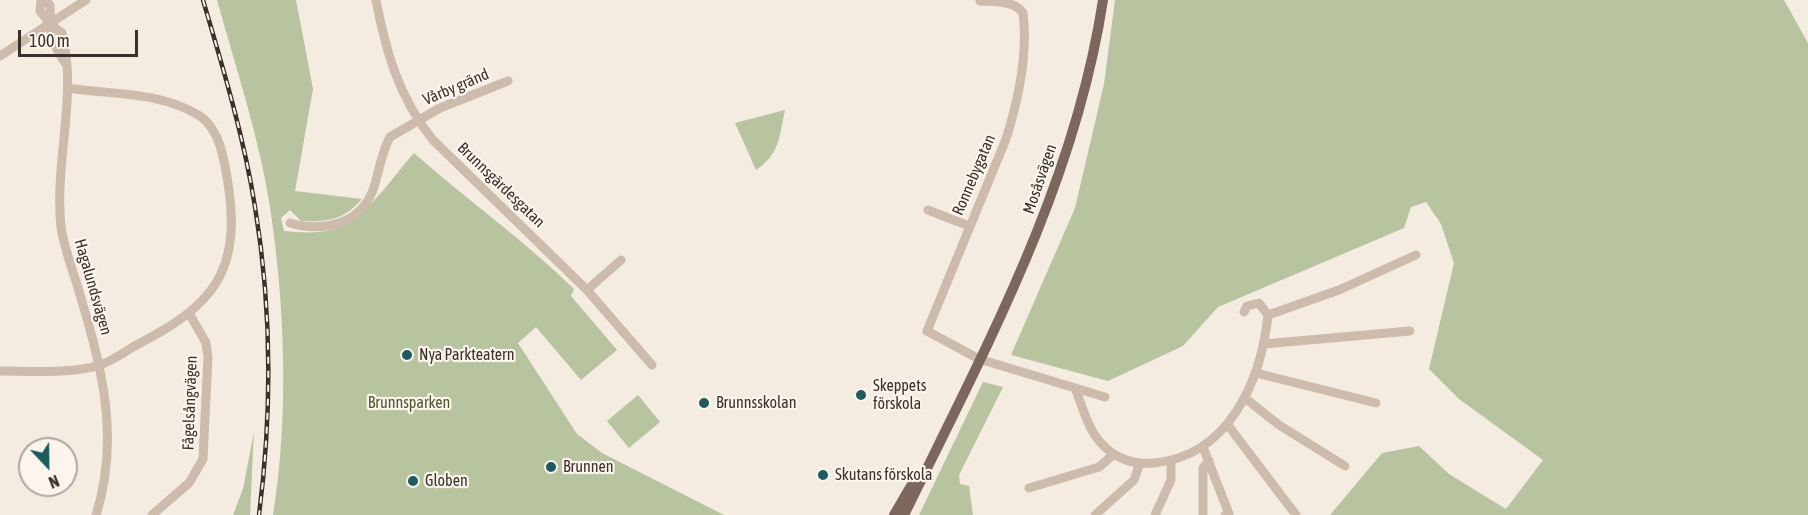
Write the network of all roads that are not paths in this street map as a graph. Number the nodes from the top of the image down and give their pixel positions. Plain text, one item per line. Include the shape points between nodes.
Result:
1 (43, 0) edge
2 (86, 0) edge
3 (375, 0) edge
4 (1103, 0) edge
5 (980, 1) edge
6 (51, 25) junction
7 (0, 56) edge
8 (508, 81) dead end
9 (68, 88) junction
10 (417, 121) junction
11 (928, 210) dead end
12 (290, 224) dead end
13 (969, 226) junction
14 (1416, 255) dead end
15 (621, 260) dead end
16 (587, 290) junction
17 (1244, 312) dead end
18 (189, 313) junction
19 (1268, 315) junction
20 (1410, 331) dead end
21 (1264, 344) junction
22 (979, 359) junction
23 (100, 365) junction
24 (652, 365) dead end
25 (0, 371) edge
26 (1256, 373) junction
27 (1075, 388) junction
28 (1105, 397) dead end
29 (1245, 398) junction
30 (1376, 403) dead end
31 (1227, 424) junction
32 (938, 443) junction
33 (1203, 447) junction
34 (1114, 454) junction
35 (1171, 461) junction
36 (1209, 461) junction
37 (1140, 463) junction
38 (1345, 466) dead end
39 (1029, 488) dead end
40 (96, 515) edge
41 (152, 515) edge
42 (894, 515) edge
43 (904, 515) edge
44 (1095, 515) edge
45 (1155, 515) edge
46 (1203, 515) edge
47 (1225, 515) edge
48 (1296, 515) edge

1 - 6 street, Hagalundsvägen via 40,11
2 - 6 street
3 - 10 street, Brunnsgärdesgatan via 391,67
4 - 22 main road, Mosåsvägen via 1079,108 1058,176 1019,278
5 - 13 street, Ronnebygatan via 1019,7 1024,22 1012,119
6 - 7 street
6 - 9 street, Hagalundsvägen via 51,39 66,66
8 - 10 street, Vårby gränd
9 - 18 street via 148,96 193,112 212,127 220,144 228,183 233,236 220,279
9 - 23 street, Hagalundsvägen via 61,166 61,228
10 - 12 street, Vårby gränd via 390,137 372,193 356,214 328,227
10 - 16 street, Brunnsgärdesgatan
11 - 13 street
13 - 22 street, Ronnebygatan via 927,331
14 - 19 street via 1339,290
15 - 16 street
16 - 24 street, Brunnsgärdesgatan
17 - 19 street via 1247,306 1258,303
18 - 23 street
18 - 41 street, Fågelsångvägen via 207,350 203,459 189,483
19 - 21 street
20 - 21 street
21 - 26 street
22 - 27 street
22 - 32 main road, Mosåsvägen
23 - 25 street
23 - 40 street, Hagalundsvägen via 110,447
26 - 29 street
26 - 30 street
27 - 28 street
27 - 34 street via 1098,439
29 - 31 street
29 - 38 street via 1279,425
31 - 33 street
31 - 48 street
32 - 42 main road, Mosåsvägen
32 - 43 main road, Mosåsvägen
33 - 35 street
33 - 36 street
34 - 37 street
34 - 39 street via 1099,467
35 - 37 street
35 - 45 street via 1171,480
36 - 46 street via 1203,468
36 - 47 street via 1229,514
37 - 44 street via 1134,480

